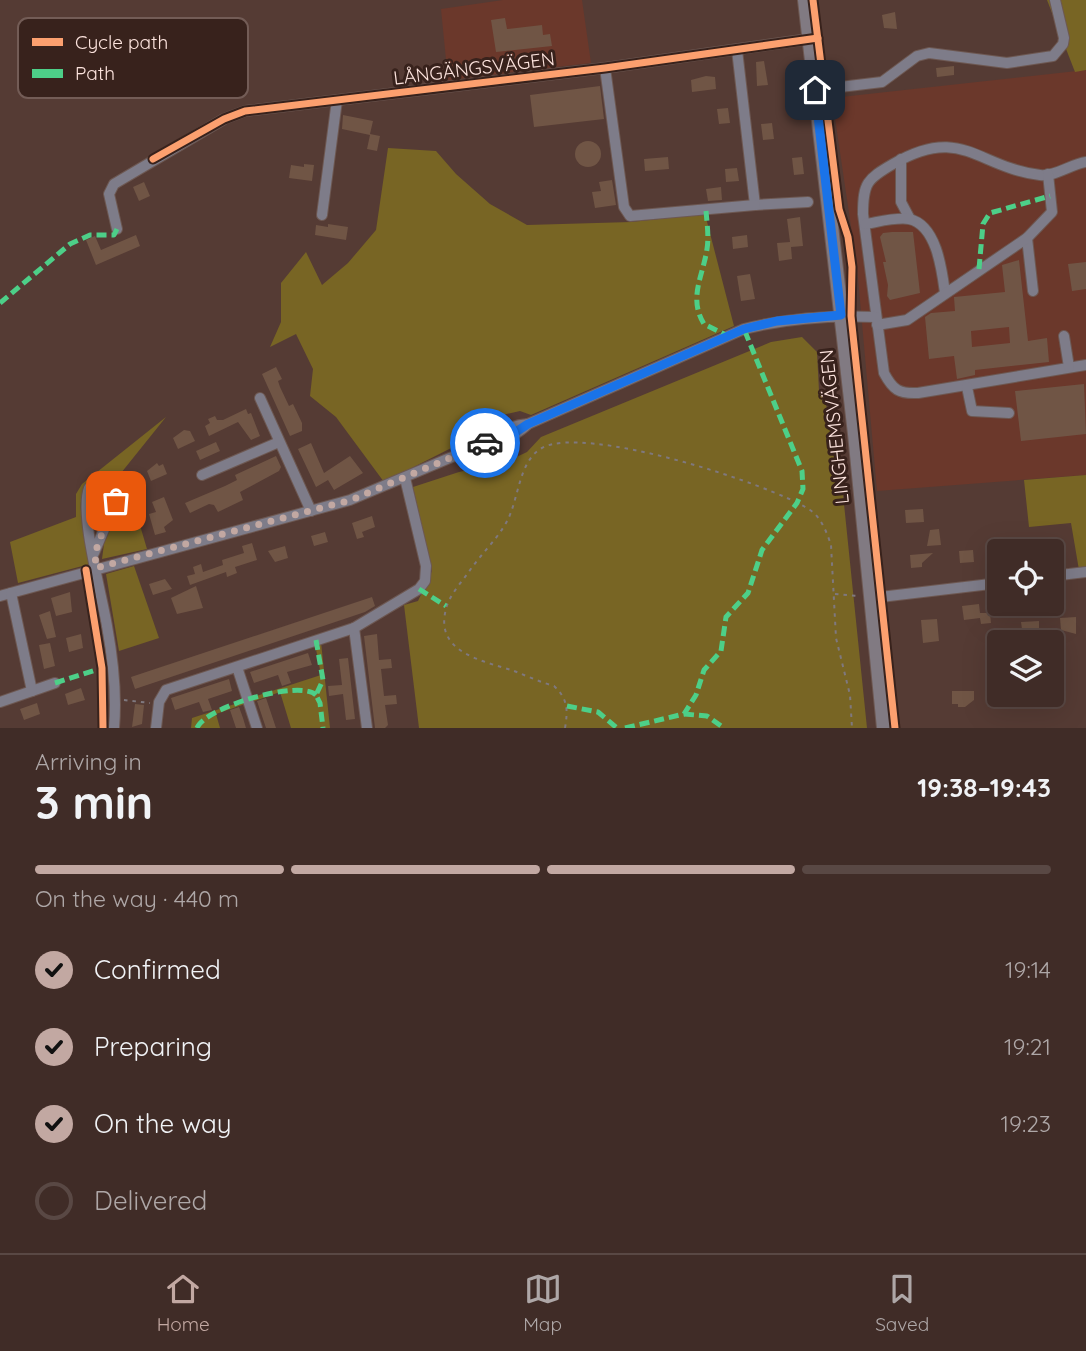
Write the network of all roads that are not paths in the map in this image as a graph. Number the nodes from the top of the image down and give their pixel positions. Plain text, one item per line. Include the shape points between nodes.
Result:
1 (805, 0) edge
2 (1055, 0) edge
3 (809, 39) junction
4 (737, 50) junction
5 (606, 68) junction
6 (815, 90) junction
7 (337, 100) junction
8 (901, 159) junction
9 (1086, 162) edge
10 (1048, 174) junction
11 (808, 202) dead end
12 (755, 205) junction
13 (321, 215) dead end
14 (910, 219) junction
15 (865, 224) junction
16 (117, 229) dead end
17 (1027, 238) junction
18 (1033, 291) dead end
19 (944, 293) junction
20 (841, 315) junction
21 (876, 321) junction
22 (1064, 336) dead end
23 (1086, 365) edge
24 (1069, 367) junction
25 (967, 387) junction
26 (260, 398) dead end
27 (1009, 413) dead end
28 (279, 442) junction
29 (202, 475) dead end
30 (404, 478) junction
31 (311, 511) junction
32 (94, 553) junction
33 (96, 568) junction
34 (1086, 572) edge
35 (1064, 575) edge
36 (987, 584) edge
37 (5, 594) edge
38 (872, 598) junction
39 (354, 628) junction
40 (237, 667) junction
41 (55, 683) dead end
42 (32, 691) junction
43 (0, 702) edge
44 (114, 728) edge
45 (156, 728) edge
46 (257, 728) edge
47 (367, 728) edge
48 (884, 728) edge

1 - 3 main road, LINGHEMSVÄGEN
2 - 6 street via 1064,38 1053,55 1007,62 929,53 917,56 882,82
3 - 4 street, LÅNGÄNGSVÄGEN
3 - 6 main road, LINGHEMSVÄGEN
4 - 5 street, LÅNGÄNGSVÄGEN
4 - 12 street
5 - 7 street, LÅNGÄNGSVÄGEN
5 - 12 street via 624,206 630,216
6 - 20 main road, LINGHEMSVÄGEN
7 - 13 street
7 - 16 street, LÅNGÄNGSVÄGEN via 234,114 123,176 110,188
8 - 10 street via 938,145 1024,172
8 - 14 street via 901,202
8 - 15 street via 872,176 863,192
9 - 10 street
10 - 17 street via 1052,212
11 - 12 street
14 - 15 street
14 - 19 street via 923,228 937,251
15 - 21 street
17 - 18 street
17 - 19 street
19 - 21 street via 907,320
20 - 21 street
20 - 30 street via 744,329 528,424 502,441 490,441
20 - 38 main road, LINGHEMSVÄGEN
21 - 25 street via 884,373 891,387 902,394
22 - 24 street
23 - 24 street
24 - 25 street
25 - 27 street via 972,411
26 - 28 street
28 - 29 street
28 - 31 street
30 - 31 street
30 - 39 street via 426,566 425,581 412,596
31 - 33 street
32 - 32 street via 116,501 116,493 105,483 89,488 86,496
32 - 33 street
33 - 37 street
33 - 44 street via 111,652
34 - 35 street
36 - 38 street
37 - 42 street
38 - 48 main road, LINGHEMSVÄGEN
39 - 40 street
39 - 47 street
40 - 45 street via 166,690 159,702
40 - 46 street
41 - 42 street
42 - 43 street

